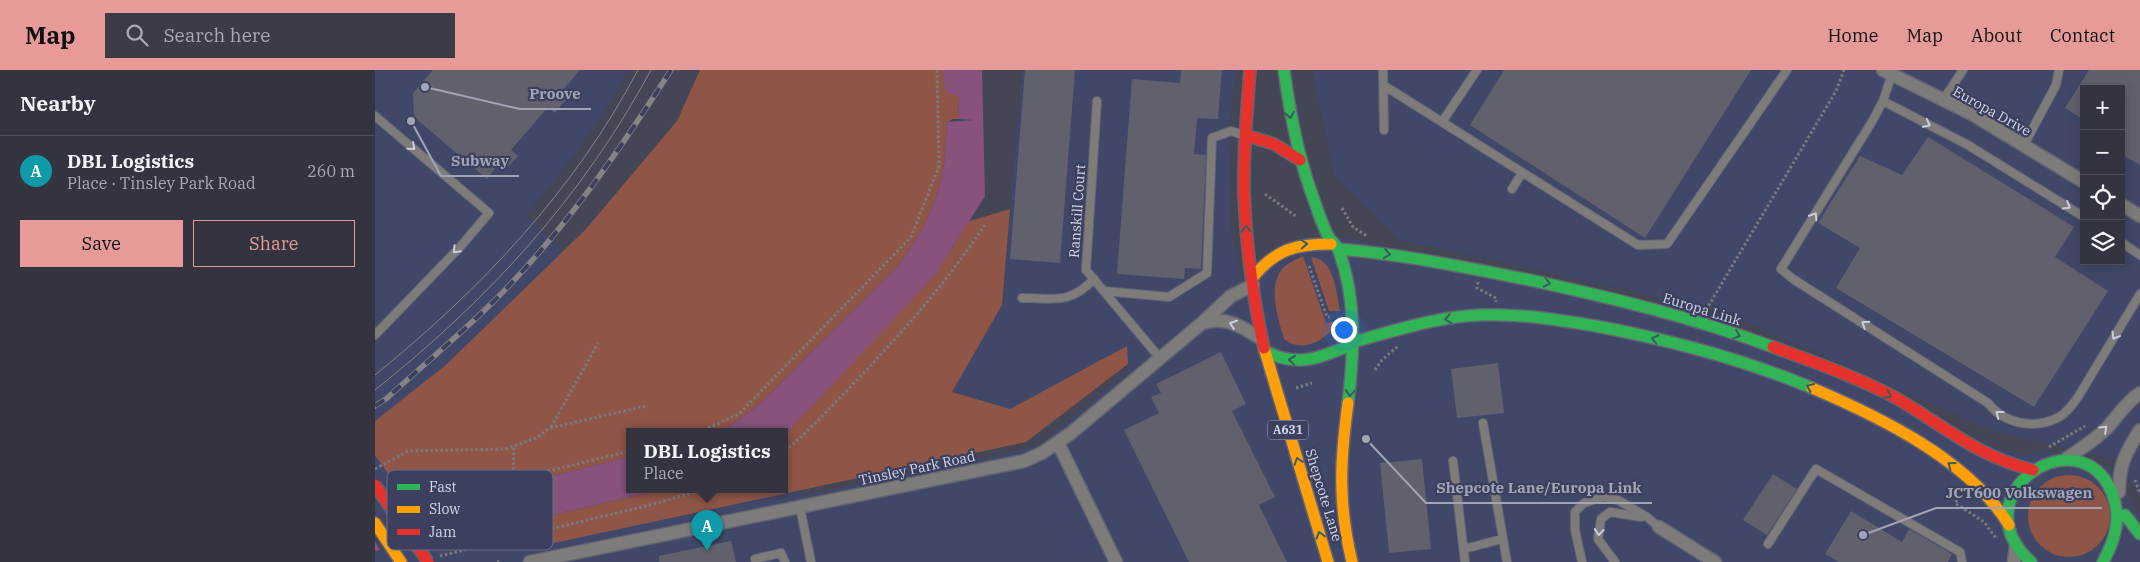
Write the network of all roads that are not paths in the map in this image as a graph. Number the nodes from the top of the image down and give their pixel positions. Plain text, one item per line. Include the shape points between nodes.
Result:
1 (1250, 70) edge
2 (1284, 70) edge
3 (1383, 70) edge
4 (1477, 70) edge
5 (1787, 70) edge
6 (1963, 70) edge
7 (2059, 70) edge
8 (1888, 72) edge
9 (1383, 85) junction
10 (1943, 100) junction
11 (1097, 101) dead end
12 (1883, 101) junction
13 (375, 116) edge
14 (1442, 122) junction
15 (1383, 130) dead end
16 (1245, 135) junction
17 (2024, 146) junction
18 (1300, 160) junction
19 (1523, 173) junction
20 (2080, 180) edge
21 (1512, 189) dead end
22 (2125, 207) edge
23 (2080, 215) edge
24 (2140, 216) edge
25 (2125, 245) edge
26 (1335, 246) junction
27 (2140, 255) edge
28 (1094, 279) junction
29 (1253, 281) junction
30 (1104, 291) junction
31 (2140, 294) edge
32 (1022, 298) dead end
33 (1201, 323) junction
34 (375, 335) edge
35 (1353, 343) junction
36 (1263, 345) junction
37 (1159, 357) junction
38 (2140, 393) edge
39 (1483, 423) dead end
40 (2140, 430) edge
41 (1058, 443) junction
42 (2065, 458) junction
43 (1453, 461) dead end
44 (2033, 470) junction
45 (375, 485) edge
46 (2119, 492) junction
47 (387, 501) edge
48 (801, 507) junction
49 (2125, 515) junction
50 (375, 523) edge
51 (1655, 523) junction
52 (2009, 525) junction
53 (2140, 534) edge
54 (1502, 539) junction
55 (387, 541) edge
56 (1768, 544) dead end
57 (2015, 544) junction
58 (1464, 549) junction
59 (393, 550) edge
60 (755, 559) dead end
61 (401, 562) edge
62 (530, 562) edge
63 (785, 562) edge
64 (811, 562) edge
65 (1116, 562) edge
66 (1328, 562) edge
67 (1352, 562) edge
68 (1465, 562) edge
69 (1507, 562) edge
70 (1582, 562) edge
71 (1615, 562) edge
72 (1715, 562) edge
73 (1962, 562) edge
74 (2014, 562) edge
75 (2031, 562) edge
76 (2103, 562) edge

1 - 16 main road, Shepcote Lane
2 -> 18 main road, Shepcote Lane
3 - 9 lane
4 - 14 lane
5 - 19 lane via 1667,244 1638,246
6 - 10 lane
7 - 17 lane via 2056,85
8 - 10 street, Europa Drive
8 - 12 lane
9 - 14 lane
9 - 15 lane
10 - 17 street, Europa Drive
11 - 28 lane, Ranskill Court via 1086,270
12 -> 23 lane via 1968,145
31 -> 12 lane via 2068,410 2050,421 2027,424 2007,420 1988,403 1793,279 1781,269
13 -> 34 lane via 489,214
14 - 19 lane
16 - 18 main road via 1286,149
29 -> 16 main road, Shepcote Lane via 1246,237
16 - 30 lane via 1231,132 1212,138 1207,274 1169,297
17 - 20 street, Europa Drive
18 - 26 main road, Shepcote Lane via 1311,198
19 - 21 lane
22 - 24 street
25 - 27 lane
29 -> 26 main road via 1257,271 1288,247
26 - 35 main road, Shepcote Lane via 1351,303
26 -> 44 main road, Europa Link via 1572,289 1703,323 1873,387 1990,458
28 - 30 lane, Ranskill Court
28 - 32 lane via 1072,297
29 - 33 street, Tinsley Park Road
29 - 36 main road, Shepcote Lane
30 - 37 lane, Ranskill Court
36 -> 33 street via 1232,322
33 - 37 street, Tinsley Park Road
35 -> 36 main road via 1309,361 1280,359
52 -> 35 main road via 1999,508 1966,476 1920,442 1797,381 1667,341 1589,324 1496,315 1422,323
35 -> 67 main road, Shepcote Lane via 1341,465 1343,520
66 -> 36 main road, Shepcote Lane / A631
37 - 41 street, Tinsley Park Road
42 -> 38 street via 2089,443
39 - 54 lane
40 - 46 street via 2124,458
41 - 48 street, Tinsley Park Road via 1017,462
41 - 65 street
42 - 44 main road
42 - 46 main road via 2097,467 2114,482
43 - 58 lane
44 - 52 main road via 2013,494
45 - 47 main road, bridge
46 - 49 main road
48 - 62 street, Tinsley Park Road
48 - 64 lane
49 - 53 main road
49 - 76 main road via 2121,538
50 - 55 main road
51 - 70 lane via 1618,500 1603,496 1584,502 1575,512
51 -> 71 lane via 1609,512 1601,518 1598,538
51 - 72 street
52 - 57 main road
54 - 58 lane
54 - 69 lane
56 - 73 lane via 1816,468 1960,552
57 - 74 street
57 - 75 main road
58 - 68 lane
59 - 61 main road
60 - 63 lane via 781,553

